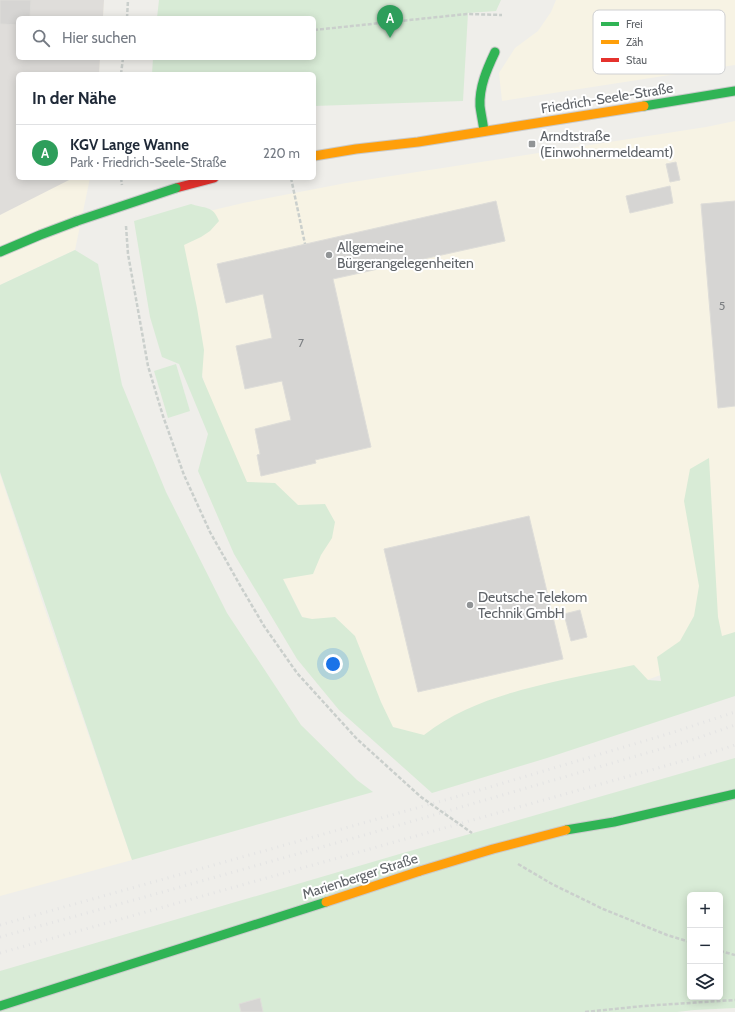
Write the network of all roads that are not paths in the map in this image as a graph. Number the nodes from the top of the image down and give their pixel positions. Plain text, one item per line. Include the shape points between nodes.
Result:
1 (495, 52) dead end
2 (735, 91) edge
3 (484, 131) junction
4 (316, 156) edge
5 (206, 180) edge
6 (0, 252) edge
7 (735, 794) edge
8 (0, 1006) edge

1 - 3 street via 480,95
2 - 3 street, Friedrich-Seele-Straße
3 - 4 street, Friedrich-Seele-Straße
5 - 6 street, bridge via 77,221
7 - 8 street, Marienberger Straße, bridge via 614,822 566,830 493,849

